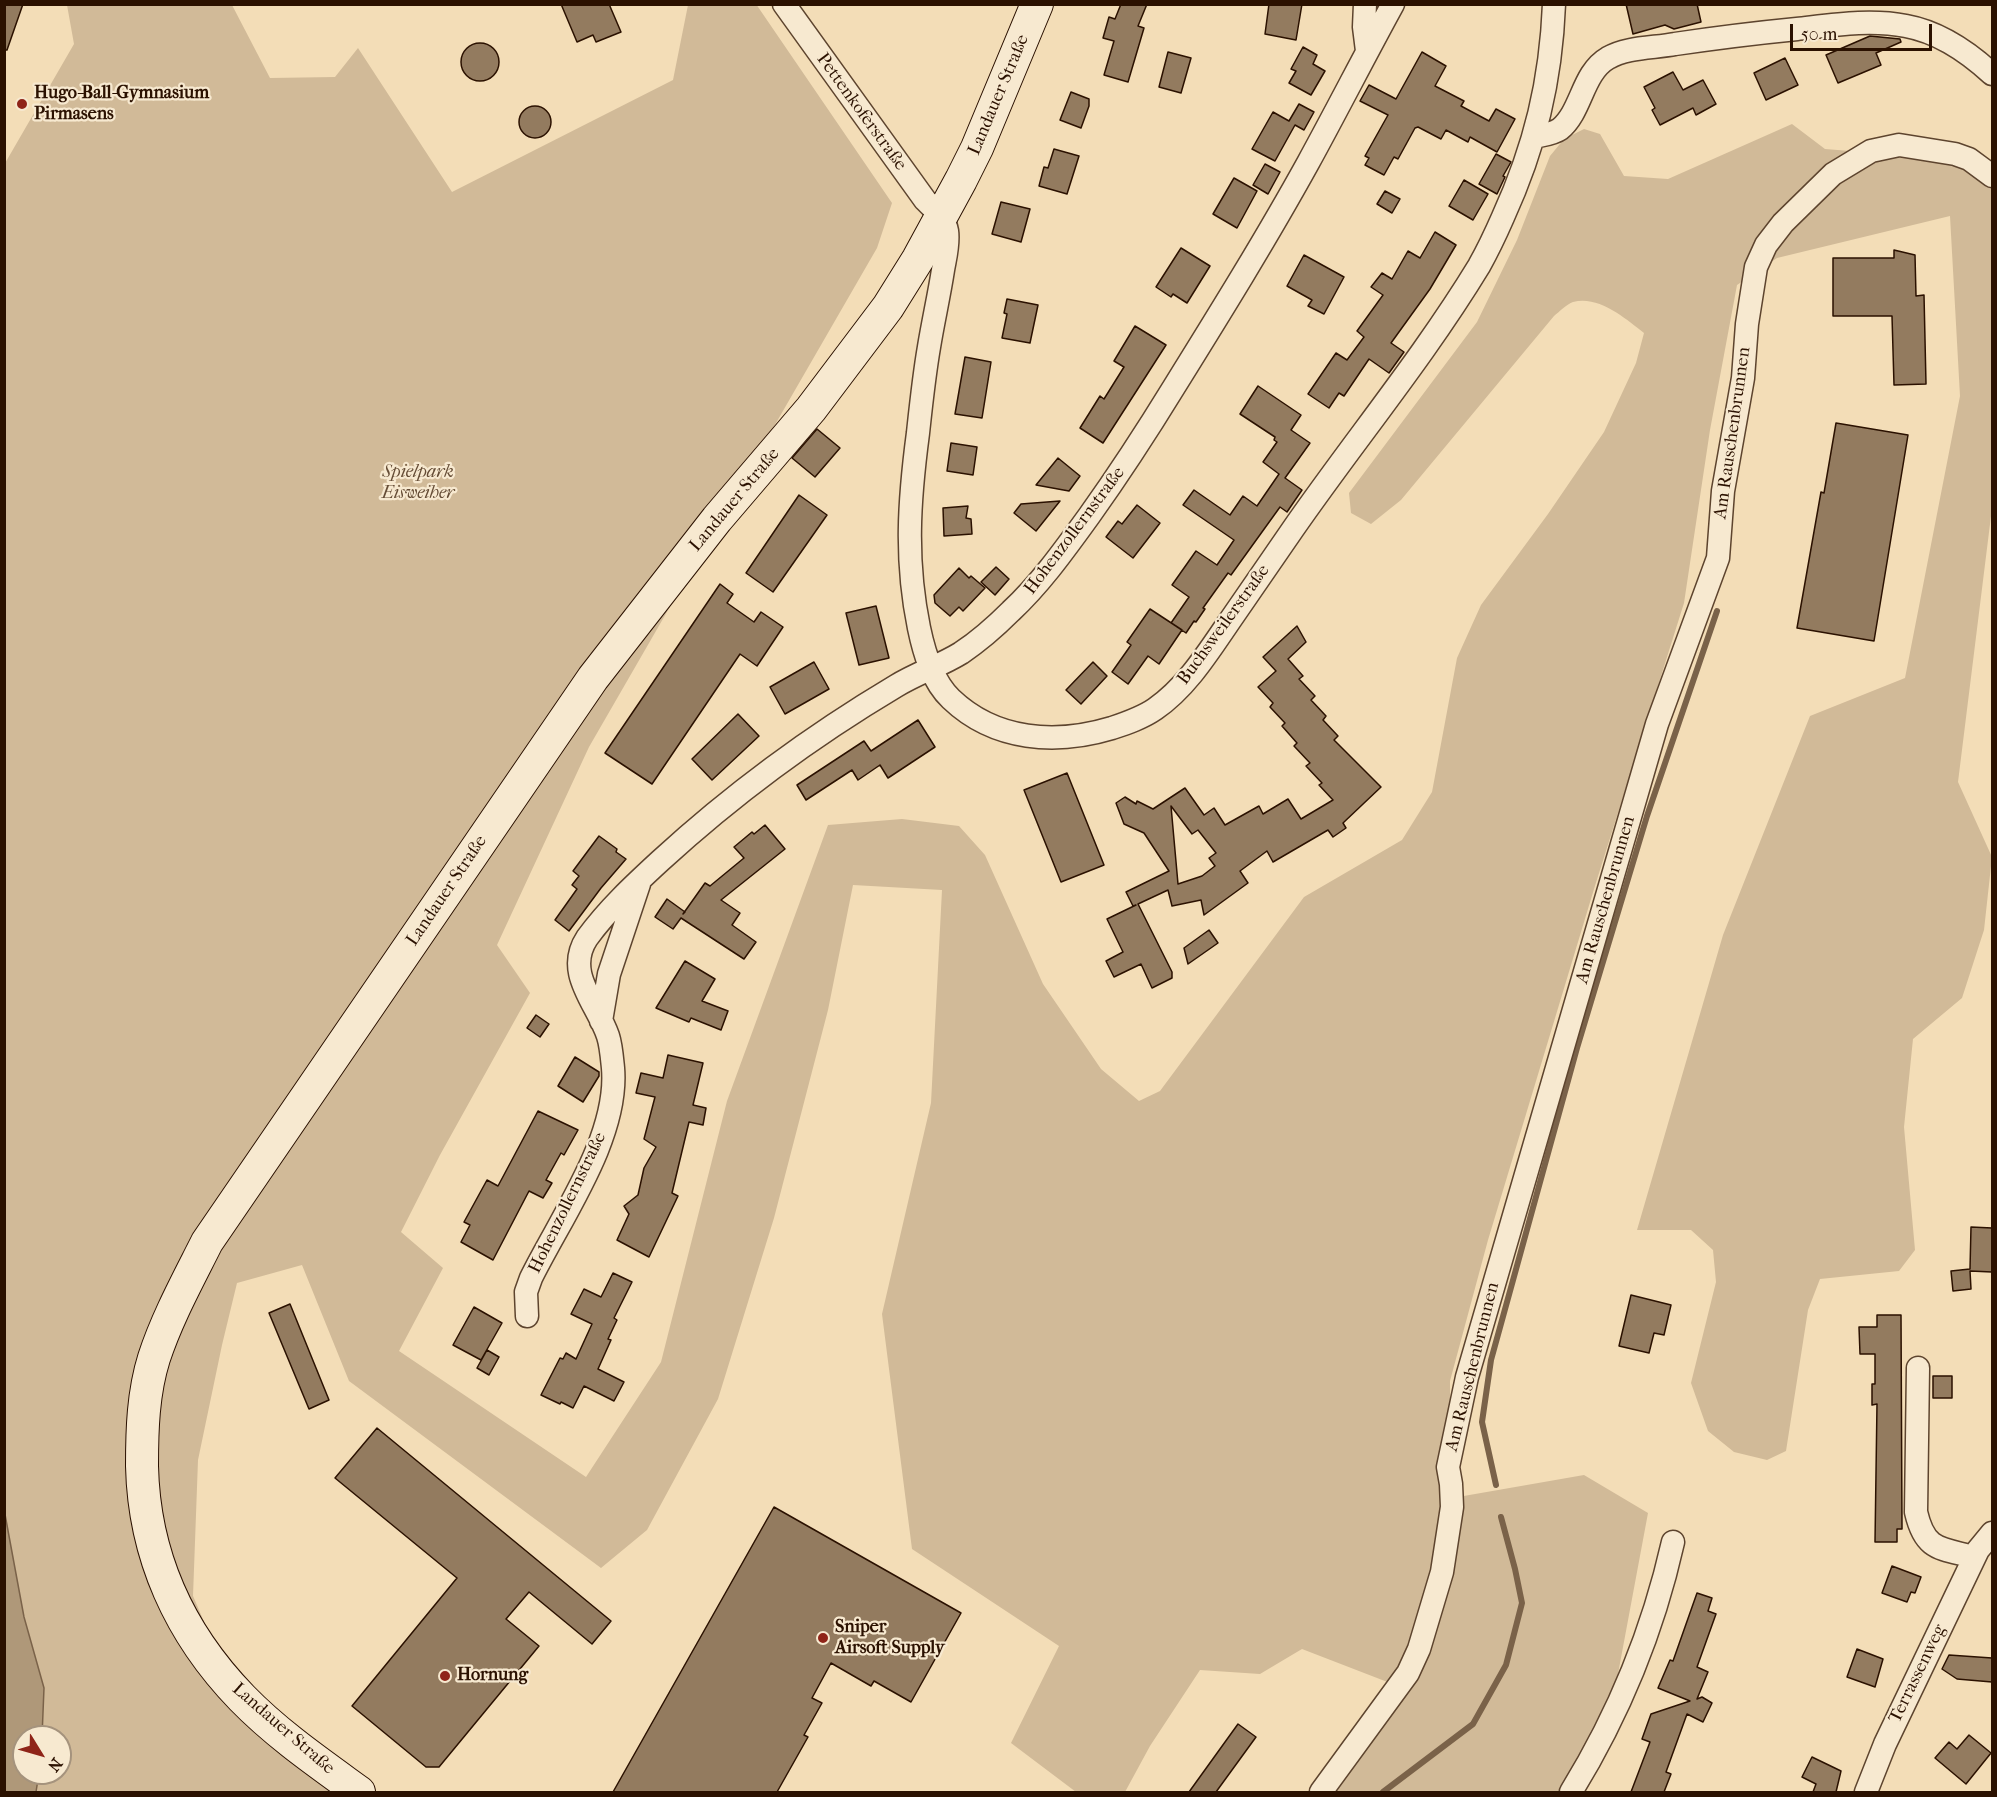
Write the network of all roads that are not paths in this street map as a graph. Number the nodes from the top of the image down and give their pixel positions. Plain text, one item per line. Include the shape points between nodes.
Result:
1 (783, 4) edge
2 (1037, 4) edge
3 (1365, 4) edge
4 (1393, 4) edge
5 (1554, 4) edge
6 (1367, 51) junction
7 (1992, 74) edge
8 (1534, 137) junction
9 (1992, 176) edge
10 (941, 217) junction
11 (931, 668) junction
12 (640, 880) junction
13 (601, 1021) junction
14 (527, 1316) dead end
15 (1918, 1368) dead end
16 (1992, 1533) edge
17 (1673, 1542) dead end
18 (1974, 1557) junction
19 (1869, 1791) edge
20 (359, 1792) edge
21 (1321, 1792) edge
22 (1571, 1792) edge

1 - 10 street, Pettenkoferstraße
2 - 10 main road, Landauer Straße via 977,148
3 - 6 street
4 - 6 street, Hohenzollernstraße
5 - 8 street, Buchsweilerstraße via 1549,68
6 - 11 street, Hohenzollernstraße via 1252,260 1123,468 1051,568 1014,609 961,652
7 - 8 street via 1932,33 1884,22 1690,42 1606,59 1587,82 1560,129
8 - 11 street, Buchsweilerstraße via 1480,264 1218,639 1171,696 1135,720 1100,732 1031,738 993,726 962,708 947,696
9 - 21 street, Am Rauschenbrunnen via 1955,154 1899,145 1871,151 1833,174 1783,223 1756,267 1743,378 1723,491 1718,558 1657,724 1467,1377 1448,1467 1452,1507 1432,1610 1408,1673
10 - 11 street, Buchsweilerstraße via 947,227 946,256 928,349 909,516 910,576
10 - 20 main road, Landauer Straße via 888,307 851,358 717,519 593,678 207,1242 154,1359 142,1431 142,1476 147,1524 167,1589 219,1673 243,1699
11 - 12 street, Hohenzollernstraße via 896,686 781,762 721,808
12 - 13 street, Hohenzollernstraße via 609,974
12 - 13 street, Hohenzollernstraße via 609,911 578,959 585,992
13 - 14 street, Hohenzollernstraße via 609,1038 613,1068 612,1104 591,1163 531,1278 526,1292
15 - 18 street via 1916,1512 1920,1528 1931,1544
16 - 18 street, Terrassenweg
17 - 22 street via 1641,1654 1608,1726
18 - 19 street, Terrassenweg via 1885,1744

